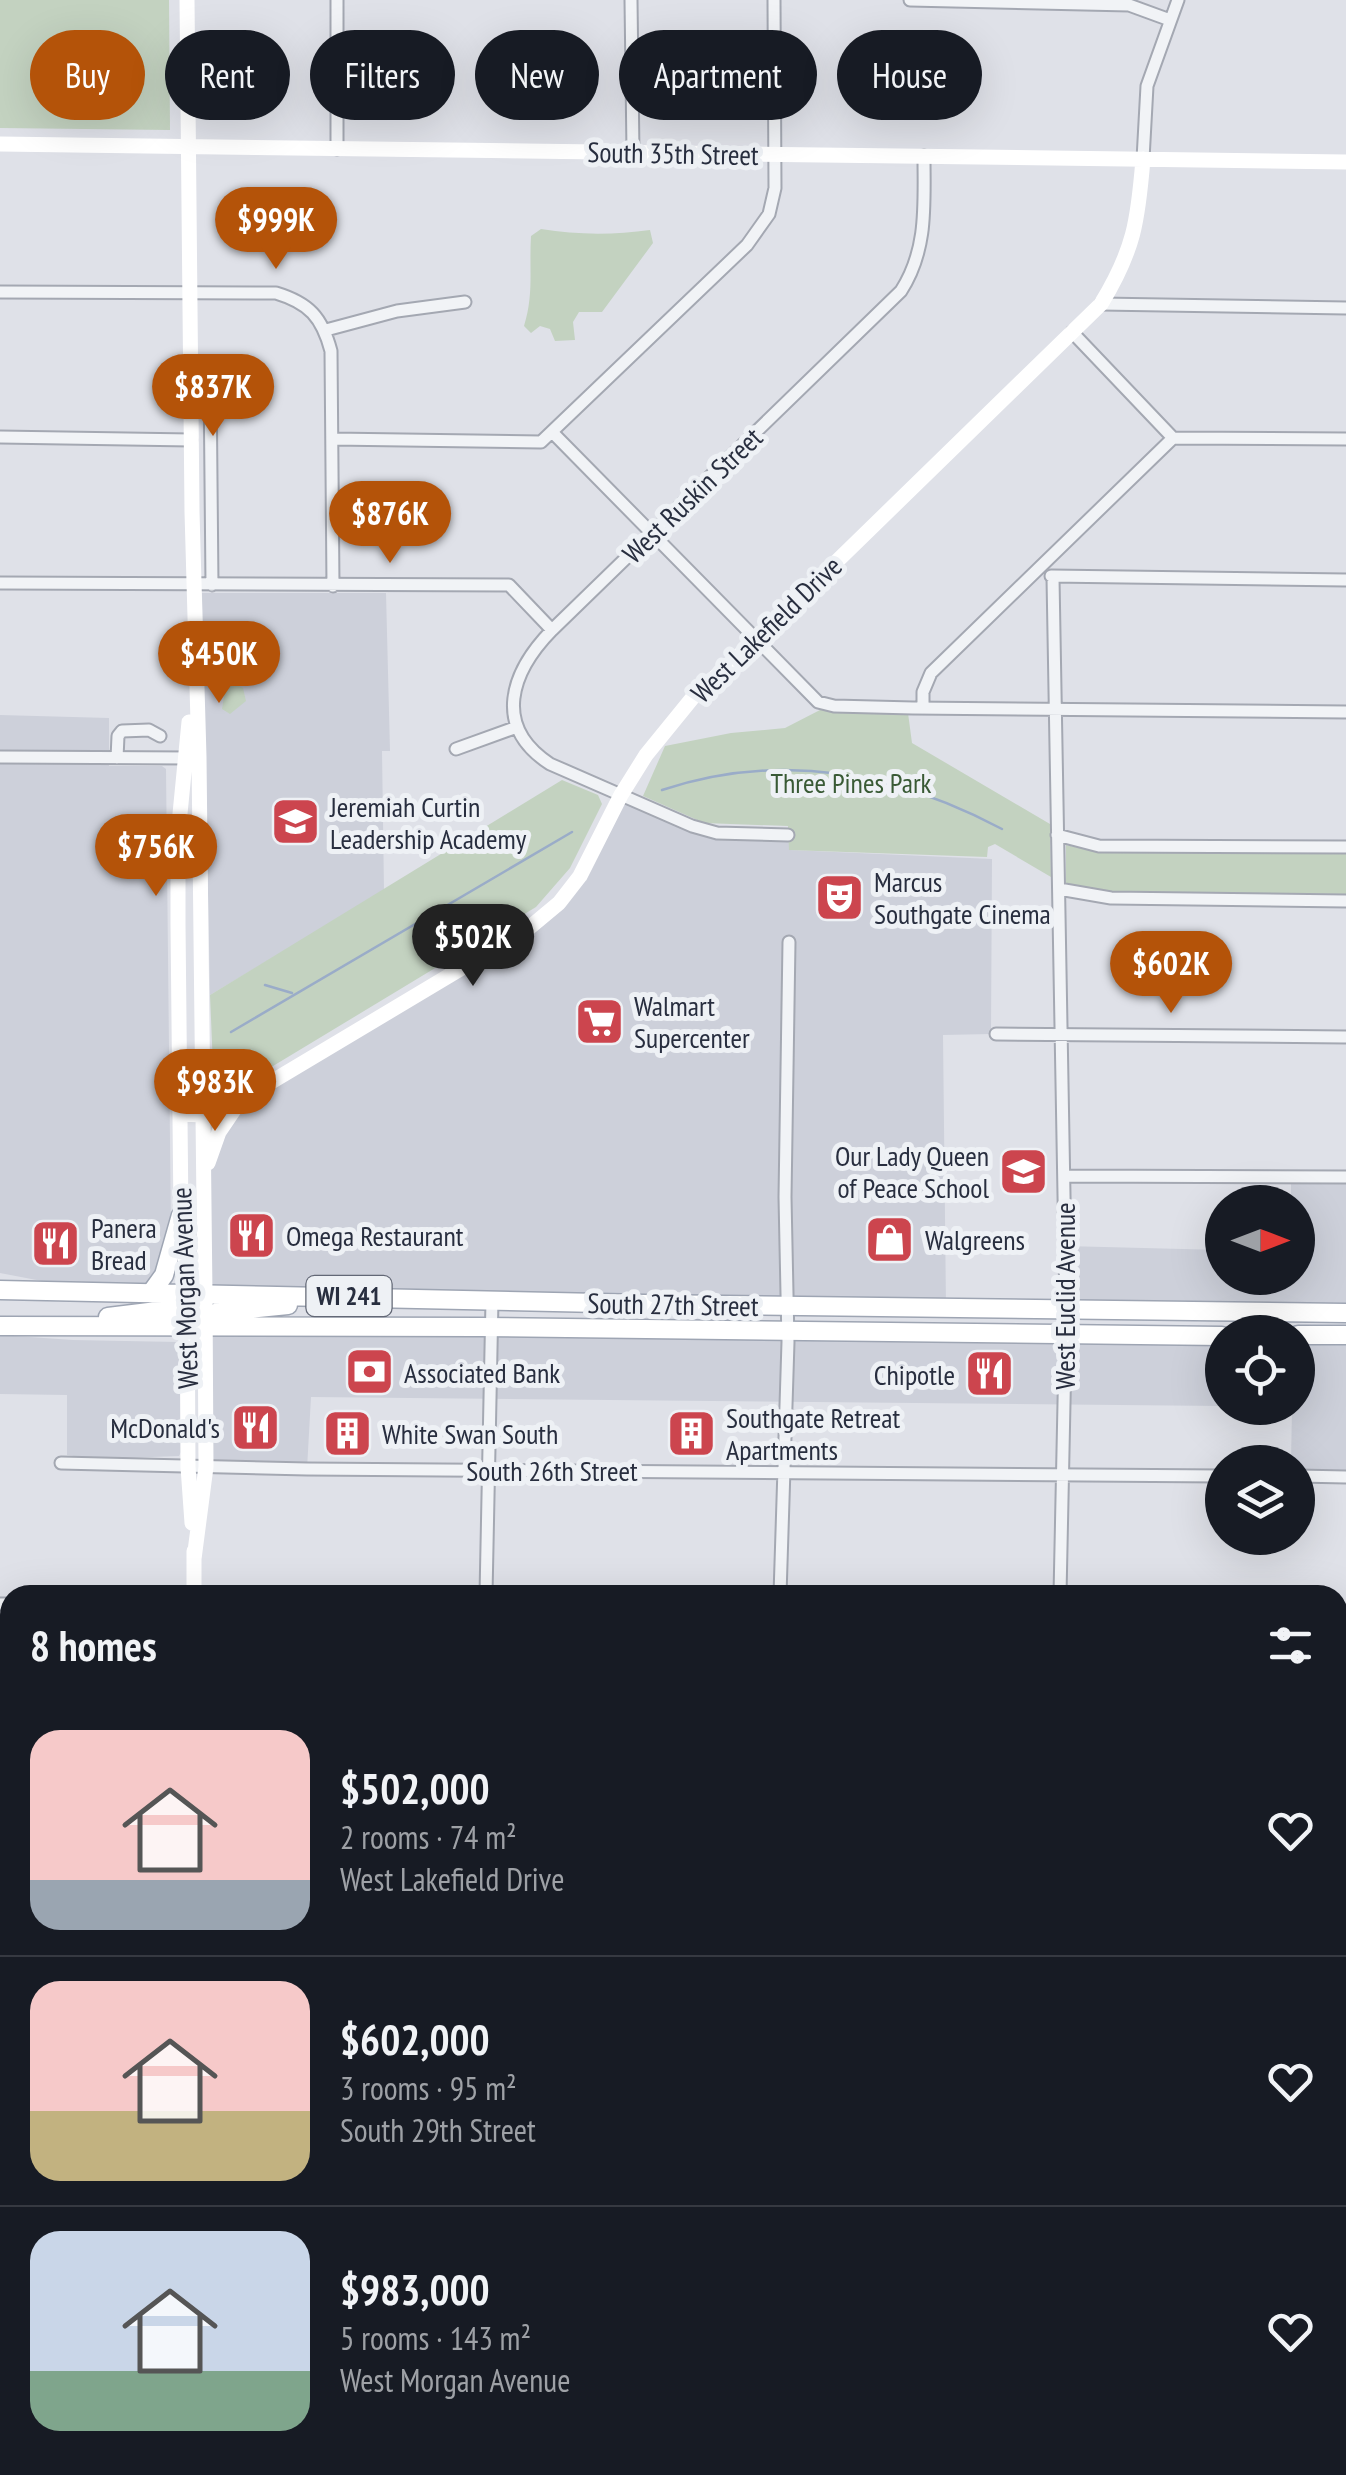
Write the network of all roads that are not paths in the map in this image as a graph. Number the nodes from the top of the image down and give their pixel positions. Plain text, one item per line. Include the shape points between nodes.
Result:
1 (188, 0) edge
2 (337, 0) edge
3 (632, 0) edge
4 (774, 0) edge
5 (1178, 0) edge
6 (910, 1) edge
7 (1170, 20) junction
8 (0, 144) edge
9 (188, 147) junction
10 (337, 149) junction
11 (633, 152) junction
12 (776, 154) junction
13 (924, 156) junction
14 (1143, 159) junction
15 (1346, 162) edge
16 (0, 292) edge
17 (190, 294) junction
18 (465, 302) dead end
19 (1100, 304) junction
20 (1346, 308) edge
21 (326, 330) junction
22 (1072, 332) junction
23 (190, 368) junction
24 (554, 434) junction
25 (0, 438) edge
26 (1173, 438) junction
27 (333, 439) junction
28 (1346, 439) edge
29 (191, 440) junction
30 (651, 534) junction
31 (1042, 564) junction
32 (1053, 578) junction
33 (1346, 580) edge
34 (0, 583) edge
35 (193, 585) junction
36 (212, 585) junction
37 (333, 586) junction
38 (552, 630) junction
39 (756, 642) junction
40 (923, 708) junction
41 (1055, 709) junction
42 (1346, 712) edge
43 (517, 727) junction
44 (160, 736) dead end
45 (456, 749) dead end
46 (0, 757) edge
47 (117, 758) junction
48 (192, 758) junction
49 (621, 795) junction
50 (788, 834) dead end
51 (1058, 835) junction
52 (1346, 847) edge
53 (1058, 889) junction
54 (1346, 901) edge
55 (789, 942) dead end
56 (996, 1034) dead end
57 (1061, 1036) junction
58 (1346, 1037) edge
59 (202, 1063) junction
60 (259, 1090) junction
61 (241, 1100) junction
62 (180, 1114) junction
63 (203, 1115) junction
64 (1064, 1176) junction
65 (203, 1177) junction
66 (1346, 1177) edge
67 (181, 1215) junction
68 (0, 1278) edge
69 (0, 1290) edge
70 (38, 1290) junction
71 (151, 1293) junction
72 (338, 1296) junction
73 (193, 1298) junction
74 (444, 1299) junction
75 (492, 1300) junction
76 (599, 1302) junction
77 (786, 1306) junction
78 (880, 1307) junction
79 (1066, 1307) junction
80 (1203, 1310) junction
81 (1346, 1313) edge
82 (199, 1323) junction
83 (0, 1326) edge
84 (84, 1326) junction
85 (357, 1326) junction
86 (492, 1327) junction
87 (583, 1328) junction
88 (712, 1330) junction
89 (787, 1330) junction
90 (1066, 1333) junction
91 (1315, 1335) edge
92 (1346, 1335) edge
93 (1202, 1336) joint
94 (62, 1464) dead end
95 (188, 1468) junction
96 (206, 1468) junction
97 (488, 1470) junction
98 (784, 1472) junction
99 (1062, 1474) junction
100 (1205, 1476) edge
101 (1315, 1476) edge
102 (1346, 1476) edge
103 (194, 1558) junction
104 (194, 1585) edge
105 (486, 1585) edge
106 (780, 1585) edge
107 (1060, 1585) edge

1 - 9 street, West Morgan Avenue
2 - 10 street
3 - 11 street
4 - 12 street
5 - 7 street, West Lakefield Drive
6 - 7 street via 1129,4
7 - 14 street, West Lakefield Drive via 1147,86
8 - 9 street, South 35th Street
9 - 10 street, South 35th Street
9 - 17 street, West Morgan Avenue
10 - 11 street, South 35th Street
11 - 12 street, South 35th Street
12 - 13 street, South 35th Street
12 - 24 street via 768,214 747,246
13 - 14 street, South 35th Street
13 - 30 street, West Ruskin Street via 921,249 901,291
14 - 15 street, South 35th Street
14 - 19 street, West Lakefield Drive via 1135,235
16 - 17 street
17 - 21 street via 276,293 314,311
17 - 23 street, West Morgan Avenue
18 - 21 street via 397,310
19 - 20 street
19 - 22 street, West Lakefield Drive
21 - 27 street
22 - 26 street
22 - 39 street, West Lakefield Drive
23 - 29 street, West Morgan Avenue
23 - 36 street via 206,368 210,375
24 - 27 street via 542,442
24 - 30 street
25 - 29 street
26 - 28 street
26 - 31 street
27 - 37 street
29 - 35 street, West Morgan Avenue
30 - 38 street, West Ruskin Street
30 - 39 street
31 - 32 street
31 - 40 street via 930,673
32 - 33 street
32 - 41 street, West Euclid Avenue
34 - 35 street
35 - 36 street
35 - 48 street, West Morgan Avenue
36 - 37 street
37 - 38 street via 509,585
38 - 43 street, West Ruskin Street via 517,678
39 - 40 street via 818,702
39 - 49 street, West Lakefield Drive via 694,696
40 - 41 street
41 - 42 street
41 - 51 street, West Euclid Avenue
43 - 45 street
43 - 49 street via 535,754
44 - 47 street via 122,731
46 - 47 street
47 - 48 street
48 - 59 street, West Morgan Avenue
48 - 62 street, West Morgan Avenue via 178,834
49 - 50 street via 717,832
49 - 60 street, West Lakefield Drive via 580,876 530,928
51 - 52 street via 1099,846
51 - 53 street, West Euclid Avenue
53 - 54 street via 1111,898
53 - 57 street, West Euclid Avenue
55 - 77 street
56 - 57 street
57 - 58 street
57 - 64 street, West Euclid Avenue
59 - 60 street via 223,1084
59 - 63 street, West Morgan Avenue
60 - 61 street, West Lakefield Drive
61 - 63 street, West Lakefield Drive
61 - 65 street via 219,1132
62 - 63 street, West Lakefield Drive
62 - 67 street, West Morgan Avenue
63 - 65 street, West Morgan Avenue
64 - 66 street
64 - 79 street, West Euclid Avenue
65 - 73 street, West Morgan Avenue
67 - 71 main road via 164,1274
67 - 73 street, West Morgan Avenue
68 - 70 main road
69 - 70 main road, South 27th Street / WI 241
70 - 71 main road, South 27th Street / WI 241
71 - 73 main road, South 27th Street / WI 241
72 - 73 main road, South 27th Street / WI 241
72 - 74 main road, South 27th Street / WI 241
72 - 82 main road
73 - 82 street, West Morgan Avenue
73 - 84 main road
74 - 75 main road, South 27th Street / WI 241
74 - 85 main road via 370,1309
75 - 76 main road, South 27th Street / WI 241
75 - 86 street
76 - 77 main road, South 27th Street / WI 241
76 - 87 main road
77 - 78 main road, South 27th Street / WI 241
77 - 88 main road via 774,1317 728,1320
77 - 89 street
78 - 79 main road, South 27th Street / WI 241
78 - 89 main road via 857,1316 800,1319
79 - 80 main road, South 27th Street / WI 241
79 - 90 street, West Euclid Avenue
80 - 81 main road, South 27th Street / WI 241
80 - 93 main road
82 - 84 main road, South 27th Street / WI 241
82 - 85 main road, South 27th Street / WI 241
82 - 95 street, West Morgan Avenue
82 - 96 street, West Morgan Avenue
83 - 84 main road, South 27th Street / WI 241
85 - 86 main road, South 27th Street / WI 241
86 - 87 main road, South 27th Street / WI 241
86 - 97 street
87 - 88 main road, South 27th Street / WI 241
88 - 89 main road, South 27th Street / WI 241
89 - 90 main road, South 27th Street / WI 241
89 - 98 street
90 - 93 main road, South 27th Street / WI 241
90 - 99 street, West Euclid Avenue
91 - 92 main road
94 - 95 street, South 26th Street
95 - 96 street, South 26th Street
95 - 103 street, West Morgan Avenue
96 - 97 street, South 26th Street
96 - 103 street, West Morgan Avenue
97 - 98 street, South 26th Street
97 - 105 street
98 - 99 street, South 26th Street
98 - 106 street
99 - 100 street, South 26th Street
99 - 107 street, West Euclid Avenue
101 - 102 street
103 - 104 street, West Morgan Avenue

